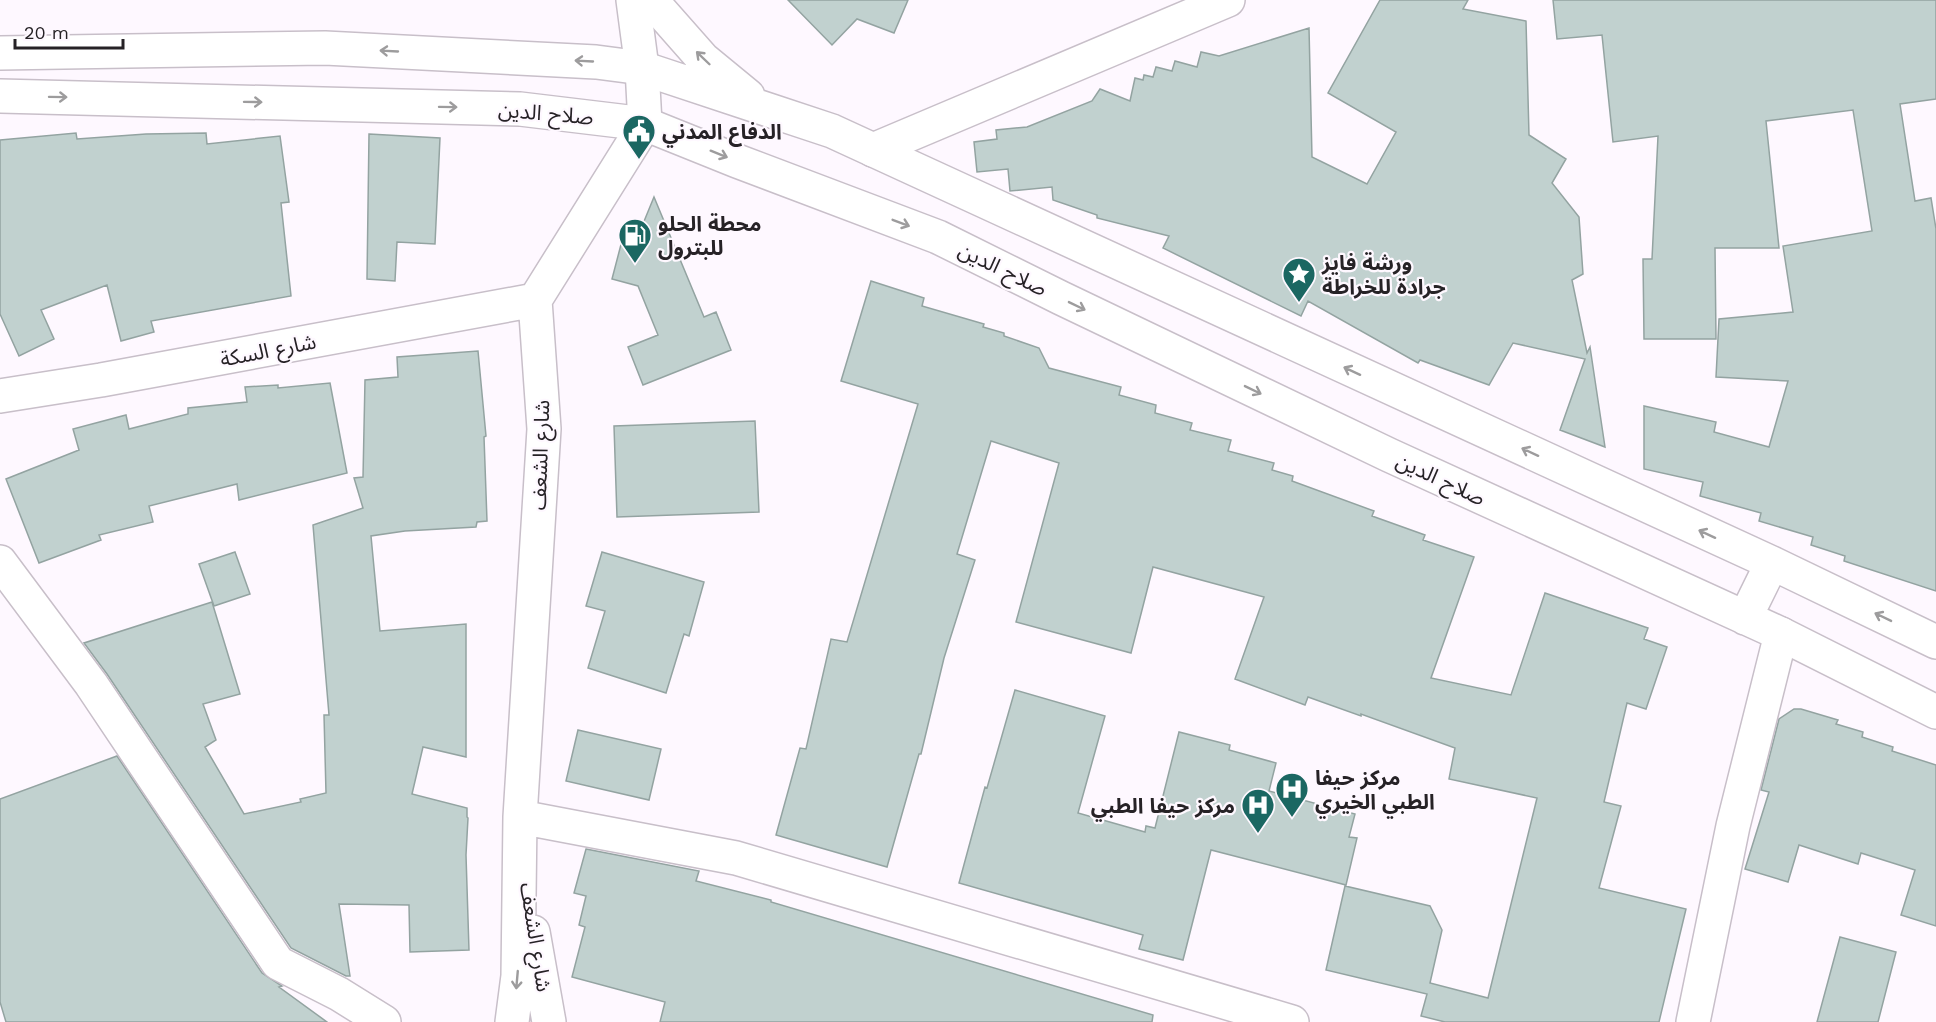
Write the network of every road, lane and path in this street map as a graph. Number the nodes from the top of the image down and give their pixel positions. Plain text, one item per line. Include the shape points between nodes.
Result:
1 (633, 0) edge
2 (651, 0) edge
3 (1228, 0) edge
4 (0, 52) edge
5 (642, 68) junction
6 (0, 96) edge
7 (764, 109) junction
8 (645, 124) junction
9 (873, 150) junction
10 (535, 300) junction
11 (0, 396) edge
12 (0, 562) edge
13 (1772, 563) junction
14 (1745, 618) junction
15 (1781, 634) junction
16 (1936, 642) edge
17 (1936, 712) edge
18 (520, 817) junction
19 (384, 1022) edge
20 (512, 1022) edge
21 (549, 1022) edge
22 (1292, 1022) edge
23 (1693, 1022) edge

1 - 5 main road
7 -> 2 main road via 703,59
3 - 9 main road
5 -> 4 main road via 596,62 325,48
5 - 7 main road
5 - 8 main road
6 -> 8 main road, صلاح الدين via 520,109
7 - 9 main road via 832,131
8 - 10 main road
8 -> 14 main road, صلاح الدين via 938,237 1389,455
13 -> 9 main road
10 - 11 main road, شارع السكة
10 - 18 main road, شارع الشعف via 544,429
12 - 19 main road via 91,684 278,963
13 - 14 main road
16 -> 13 main road
14 - 15 main road, صلاح الدين
15 - 17 main road, صلاح الدين
15 - 23 main road via 1733,826
18 -> 20 main road, شارع الشعف via 518,976
18 - 21 main road, شارع الشعف via 533,933
18 - 22 main road via 736,858

